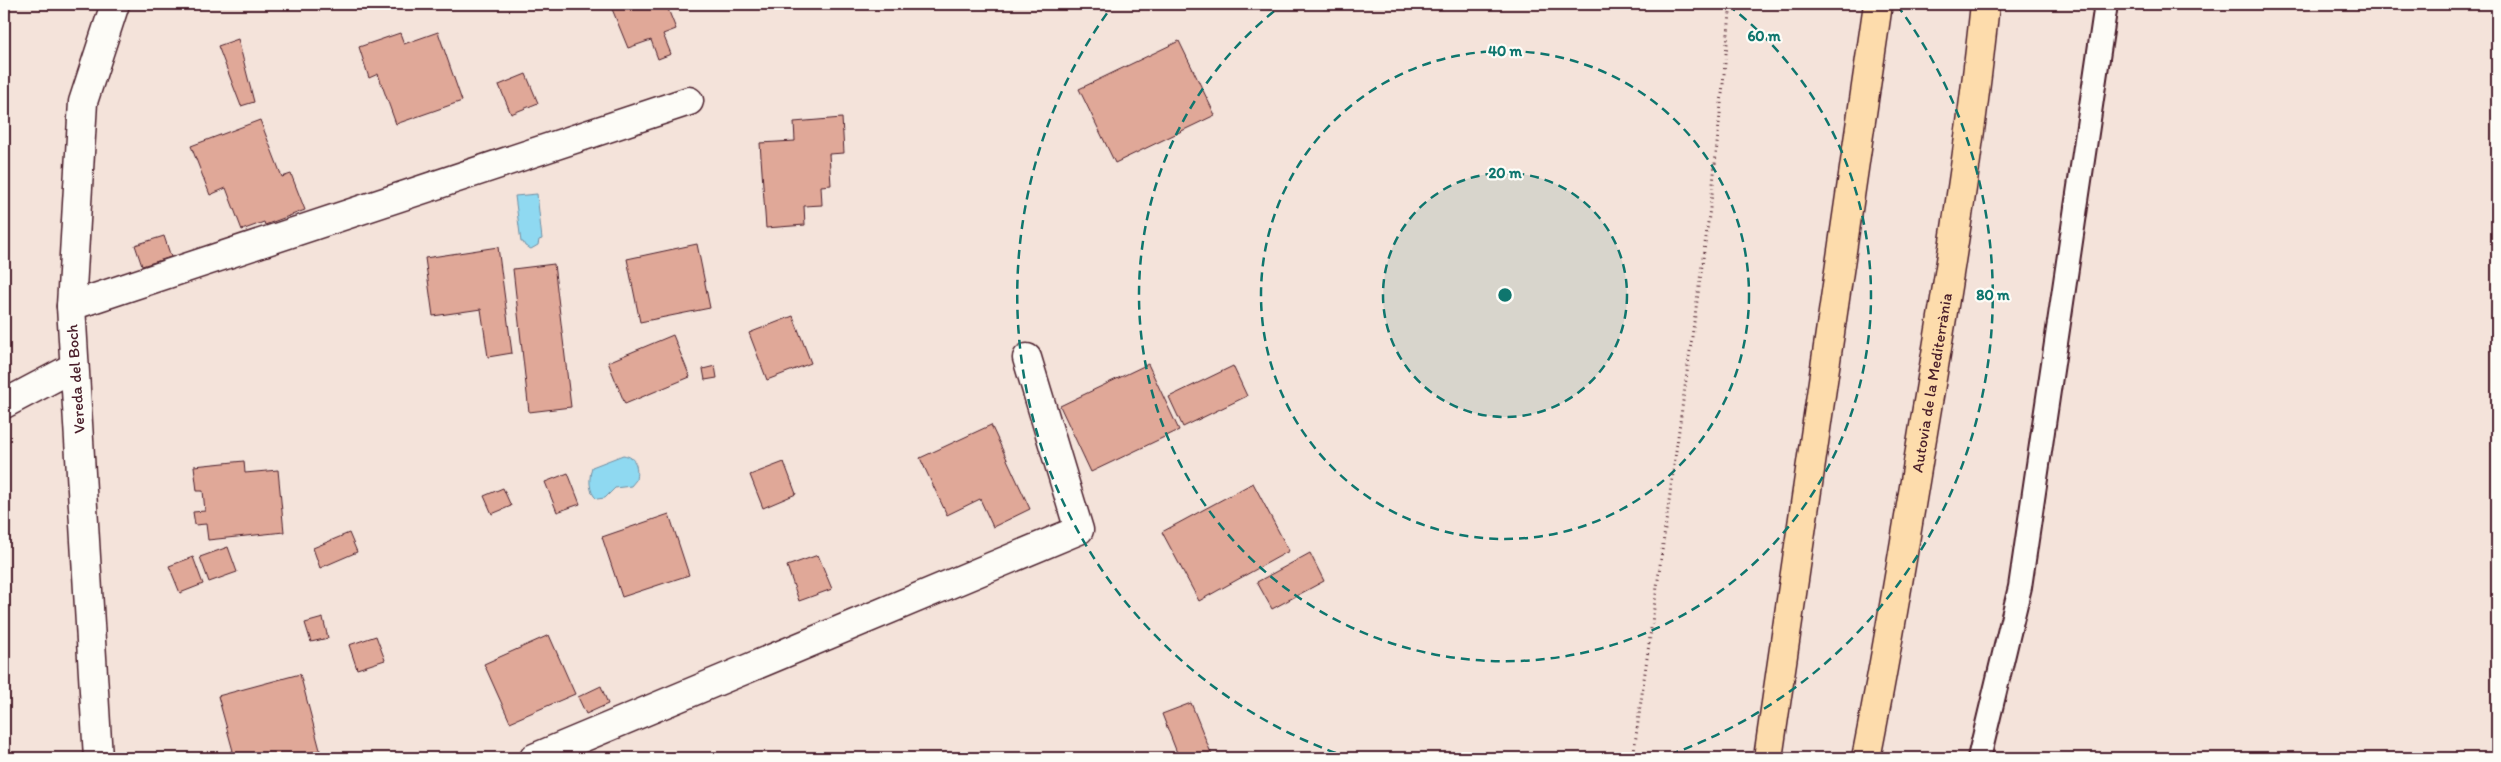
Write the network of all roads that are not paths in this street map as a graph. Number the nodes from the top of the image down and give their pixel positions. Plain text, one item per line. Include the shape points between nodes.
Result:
1 (115, 4) edge
2 (1985, 4) edge
3 (2106, 4) edge
4 (1874, 10) edge
5 (689, 101) dead end
6 (71, 306) junction
7 (1027, 358) dead end
8 (74, 367) junction
9 (4, 404) edge
10 (98, 758) edge
11 (534, 758) edge
12 (1768, 758) edge
13 (1866, 758) edge
14 (1979, 758) edge

1 - 6 street, Vereda del Boch via 83,102
2 - 13 highway, Autovia de la Mediterrània via 1975,98 1934,369 1886,662
3 - 14 lane via 2020,587
4 - 12 highway
5 - 6 street
6 - 8 street, Vereda del Boch
7 - 11 street via 1079,530
8 - 9 street
8 - 10 street, Vereda del Boch

